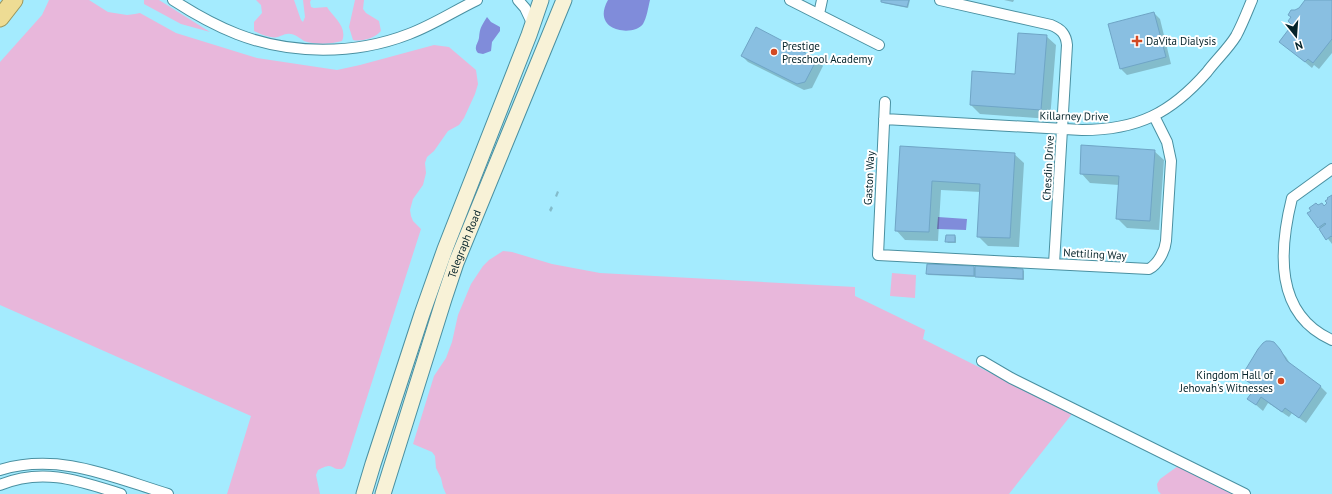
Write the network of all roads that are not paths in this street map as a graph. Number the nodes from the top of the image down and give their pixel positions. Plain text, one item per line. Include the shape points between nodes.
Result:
1 (14, 0) edge
2 (173, 0) edge
3 (477, 0) edge
4 (518, 0) edge
5 (541, 0) edge
6 (564, 0) edge
7 (790, 0) edge
8 (822, 0) edge
9 (940, 0) edge
10 (1252, 0) edge
11 (819, 14) junction
12 (0, 18) edge
13 (533, 25) junction
14 (878, 44) dead end
15 (522, 53) junction
16 (540, 60) junction
17 (885, 102) dead end
18 (1154, 116) junction
19 (884, 119) junction
20 (1062, 129) junction
21 (1332, 169) edge
22 (878, 256) joint
23 (1054, 264) junction
24 (1332, 340) edge
25 (982, 361) dead end
26 (0, 470) edge
27 (0, 485) edge
28 (122, 494) edge
29 (168, 494) edge
30 (364, 494) edge
31 (383, 494) edge
32 (1245, 494) edge

1 - 12 highway
2 - 3 street via 241,36 277,45 321,49 362,46 400,37 433,24
4 - 13 street
5 - 13 main road, Telegraph Road
6 - 16 main road, Telegraph Road
7 - 11 street
8 - 11 street
9 - 20 street, Chesdin Drive via 1046,24 1063,32 1067,46
10 - 18 street, Killarney Drive via 1235,37 1223,53 1184,96
11 - 14 street
13 - 15 main road, Telegraph Road
15 - 16 main road
15 - 30 main road, Telegraph Road via 445,249
16 - 31 main road, Telegraph Road via 456,264
17 - 19 street, Gaston Way
18 - 20 street, Killarney Drive via 1108,130
18 - 23 street, Nettiling Way via 1167,142 1171,161 1166,241 1162,254 1149,269
19 - 20 street, Killarney Drive
19 - 22 street, Gaston Way
20 - 23 street, Chesdin Drive
21 - 24 street via 1292,198 1285,227 1283,251 1284,273 1295,308 1308,325
22 - 23 street, Nettiling Way
25 - 32 street via 1011,378
26 - 29 street via 34,463 61,464
27 - 28 street via 27,477 48,476 75,480

